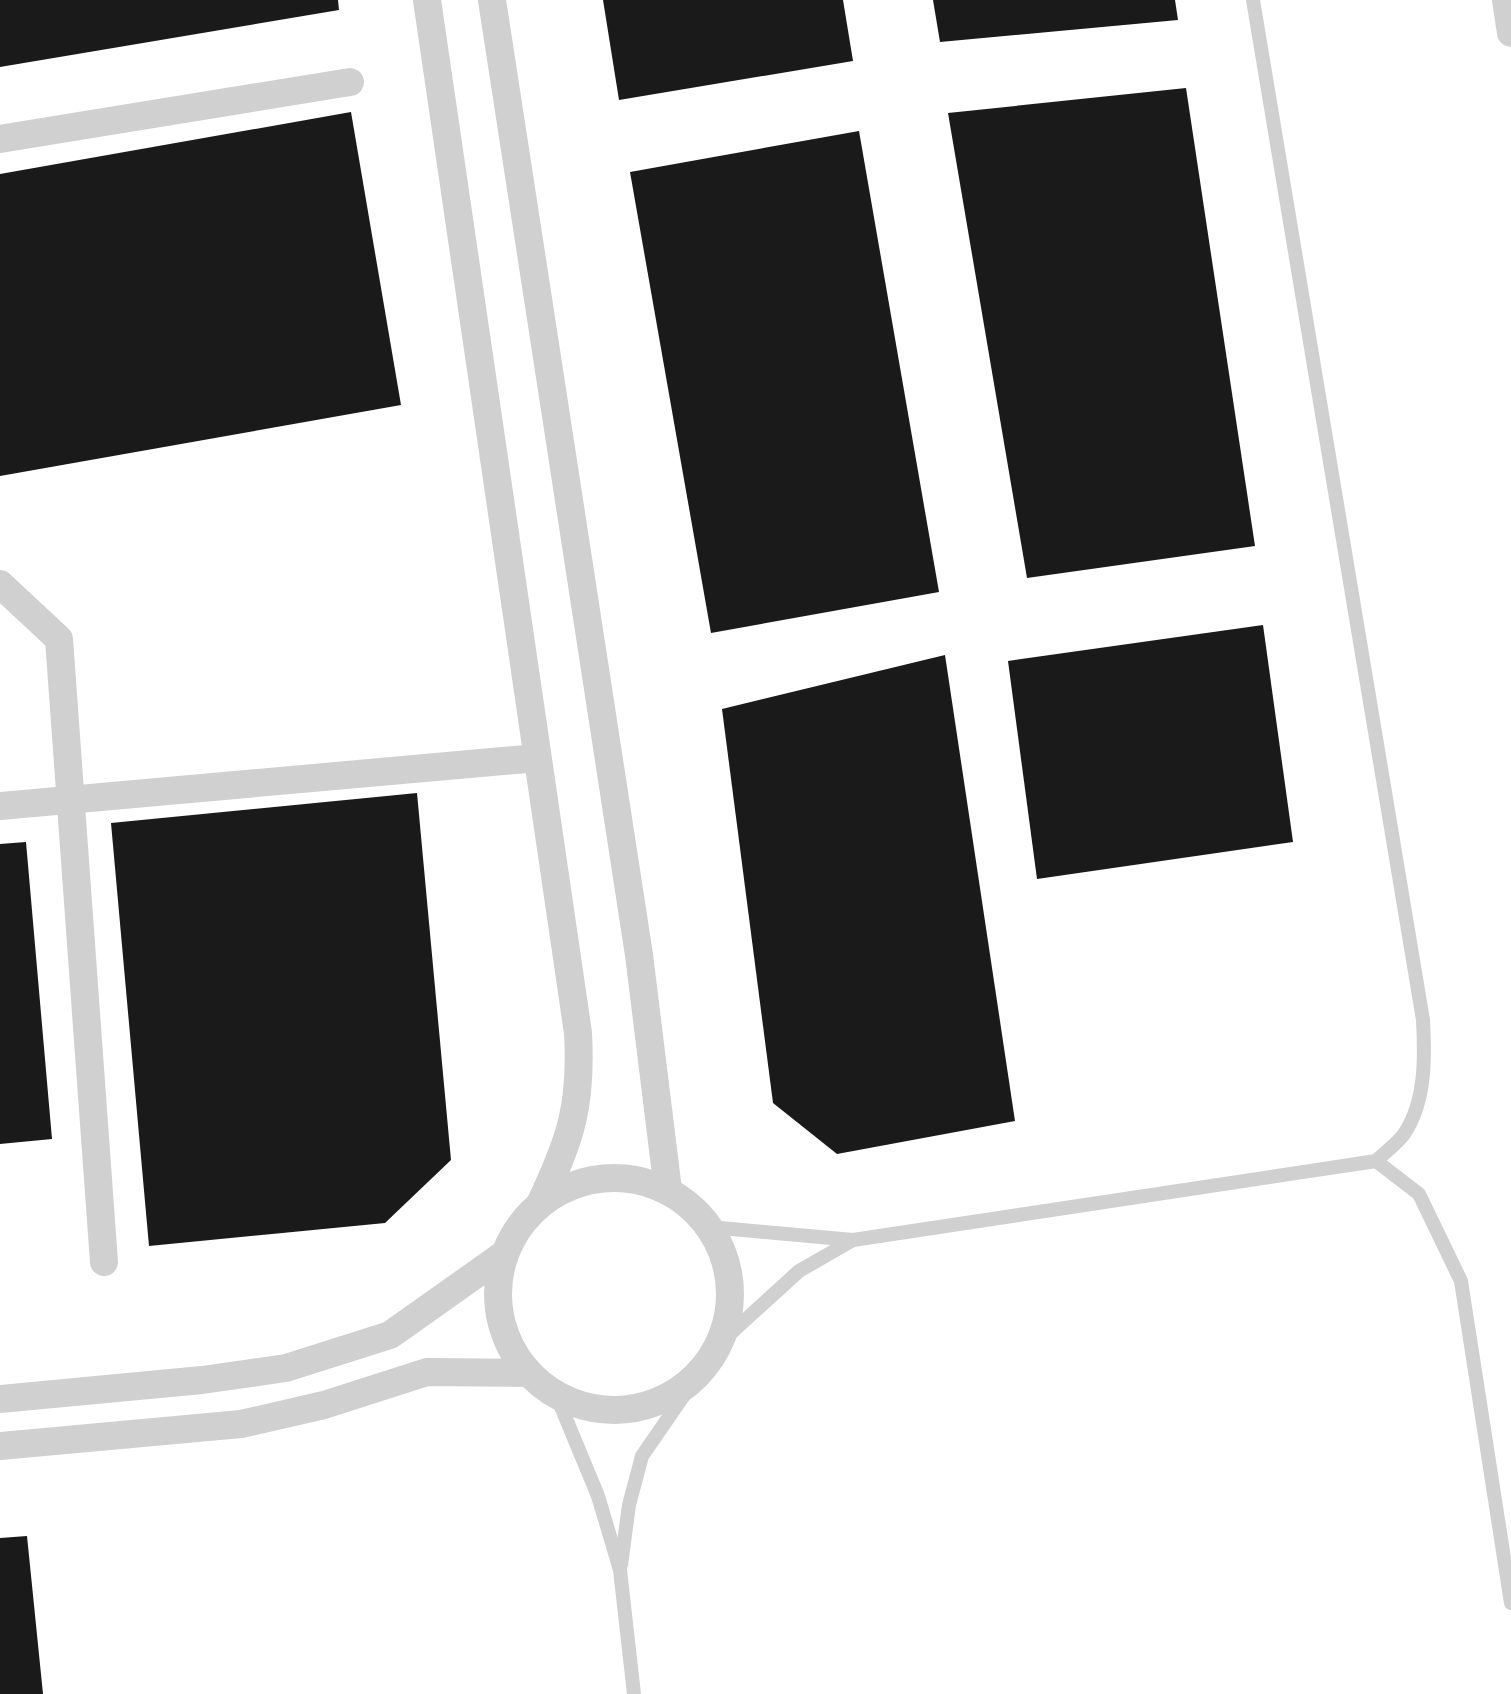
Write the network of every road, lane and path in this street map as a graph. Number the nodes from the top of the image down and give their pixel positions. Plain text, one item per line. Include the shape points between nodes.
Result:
1 (427, 0) edge
2 (492, 0) edge
3 (1253, 0) edge
4 (1506, 0) edge
5 (1511, 33) edge
6 (350, 82) dead end
7 (0, 139) edge
8 (0, 584) edge
9 (537, 758) junction
10 (71, 799) junction
11 (0, 806) edge
12 (1376, 1161) junction
13 (668, 1190) junction
14 (540, 1204) junction
15 (710, 1227) junction
16 (853, 1240) junction
17 (503, 1255) junction
18 (104, 1262) dead end
19 (720, 1343) junction
20 (527, 1373) junction
21 (698, 1376) junction
22 (557, 1397) junction
23 (0, 1399) edge
24 (0, 1446) edge
25 (620, 1570) junction
26 (1511, 1603) edge
27 (634, 1694) edge

1 - 9 street
2 - 13 street via 639,955
3 - 12 lane via 1423,1020 1418,1101 1404,1133
4 - 5 street
6 - 7 street
8 - 10 street via 59,639
9 - 10 street
9 - 14 street via 581,1079 574,1119
10 - 11 street
10 - 18 street
12 - 16 lane
12 - 26 lane via 1419,1194 1461,1282
13 - 14 street via 636,1179 602,1177 569,1186
13 - 15 street
14 - 17 street via 518,1227
15 - 16 lane
15 - 19 street via 724,1254 730,1283 729,1314
16 - 19 lane via 799,1271
17 - 20 street via 496,1296 504,1338
17 - 23 street via 390,1335 286,1368
19 - 21 street
20 - 22 street
20 - 24 street via 428,1373 324,1405 241,1424
21 - 22 street via 667,1398 631,1410 593,1410
21 - 25 lane via 642,1456
22 - 25 lane via 598,1496
25 - 27 lane

